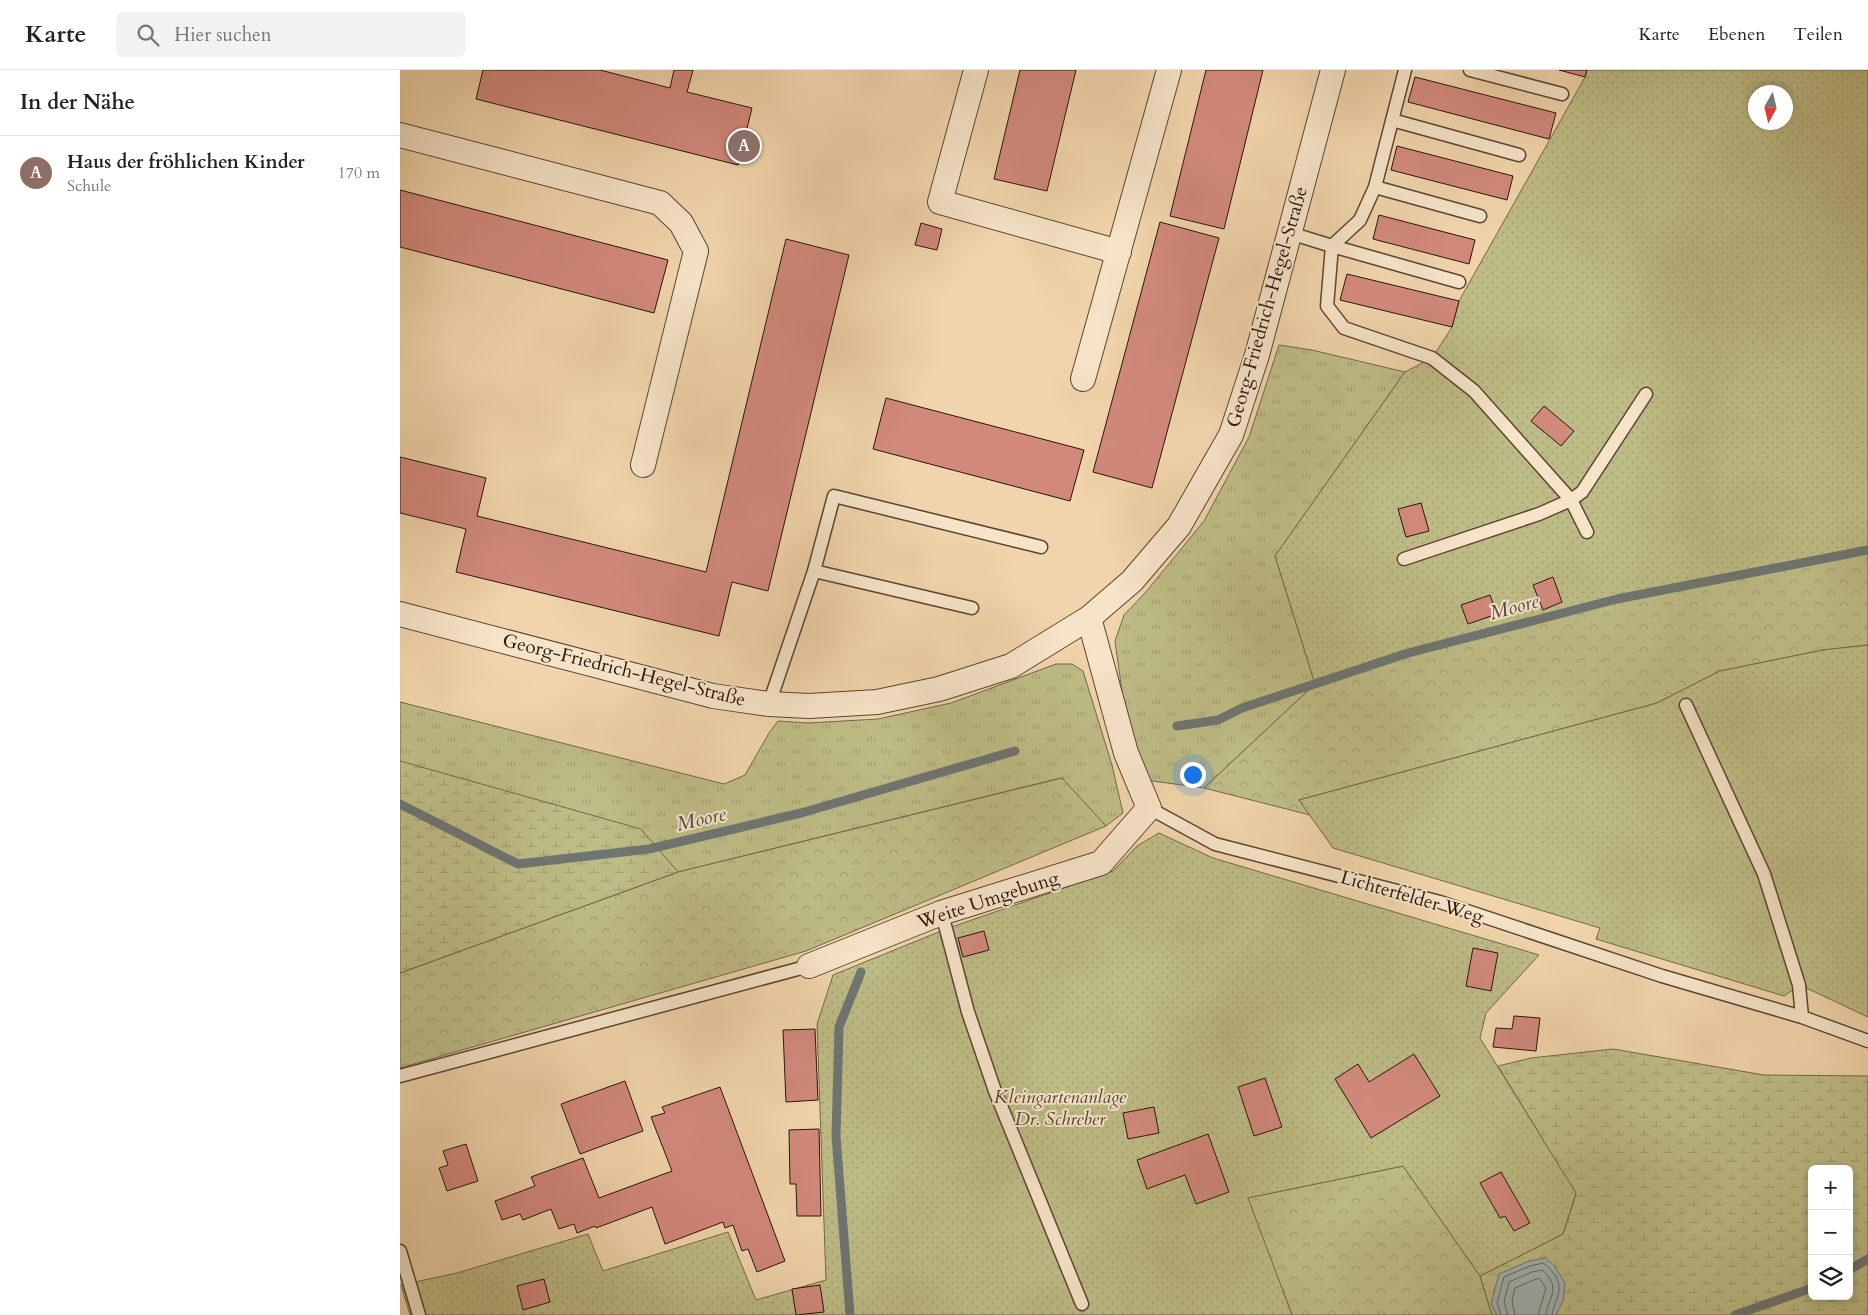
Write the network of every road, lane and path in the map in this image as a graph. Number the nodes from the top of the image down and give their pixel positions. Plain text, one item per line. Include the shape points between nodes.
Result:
1 (976, 70) edge
2 (1169, 70) edge
3 (1333, 70) edge
4 (1405, 70) edge
5 (1470, 70) edge
6 (1562, 94) dead end
7 (1392, 120) junction
8 (400, 135) edge
9 (1519, 155) dead end
10 (1375, 187) junction
11 (1480, 216) dead end
12 (1290, 233) junction
13 (1332, 246) junction
14 (1120, 252) junction
15 (1459, 282) dead end
16 (1083, 379) dead end
17 (1646, 394) dead end
18 (643, 465) dead end
19 (1571, 500) junction
20 (1587, 532) dead end
21 (1040, 548) dead end
22 (1404, 559) dead end
23 (814, 571) junction
24 (972, 608) dead end
25 (400, 614) edge
26 (1089, 618) junction
27 (769, 704) junction
28 (1686, 705) dead end
29 (1149, 808) junction
30 (940, 913) junction
31 (808, 966) joint
32 (1802, 1017) junction
33 (1868, 1041) edge
34 (400, 1076) edge
35 (400, 1251) edge
36 (1082, 1304) dead end
37 (419, 1315) edge

1 - 14 street via 940,202
2 - 14 street
3 - 12 street, Georg-Friedrich-Hegel-Straße
4 - 7 lane
5 - 6 lane
7 - 9 lane
7 - 10 lane
8 - 18 street via 660,203 681,223 696,251
10 - 11 lane
10 - 13 lane via 1360,220
12 - 13 lane
12 - 26 street, Georg-Friedrich-Hegel-Straße via 1257,356 1230,435 1179,526 1132,581
13 - 15 lane
13 - 19 lane via 1326,306 1344,328 1432,358 1474,391
14 - 16 street
17 - 19 lane via 1582,492
19 - 20 lane
19 - 22 lane via 1539,514
21 - 23 lane via 834,496
23 - 24 lane
23 - 27 lane
25 - 27 street, Georg-Friedrich-Hegel-Straße via 713,696
26 - 27 street, Georg-Friedrich-Hegel-Straße via 1011,666 939,689 877,702 809,706
26 - 29 street via 1126,753
28 - 32 lane via 1764,874 1799,985
29 - 30 street, Weite Umgebung via 1101,863
29 - 32 lane, Lichterfelder Weg via 1215,844 1440,902 1662,976
30 - 31 street, Weite Umgebung
30 - 36 lane via 995,1091
31 - 34 lane
32 - 33 lane, Lichterfelder Weg
35 - 37 lane

